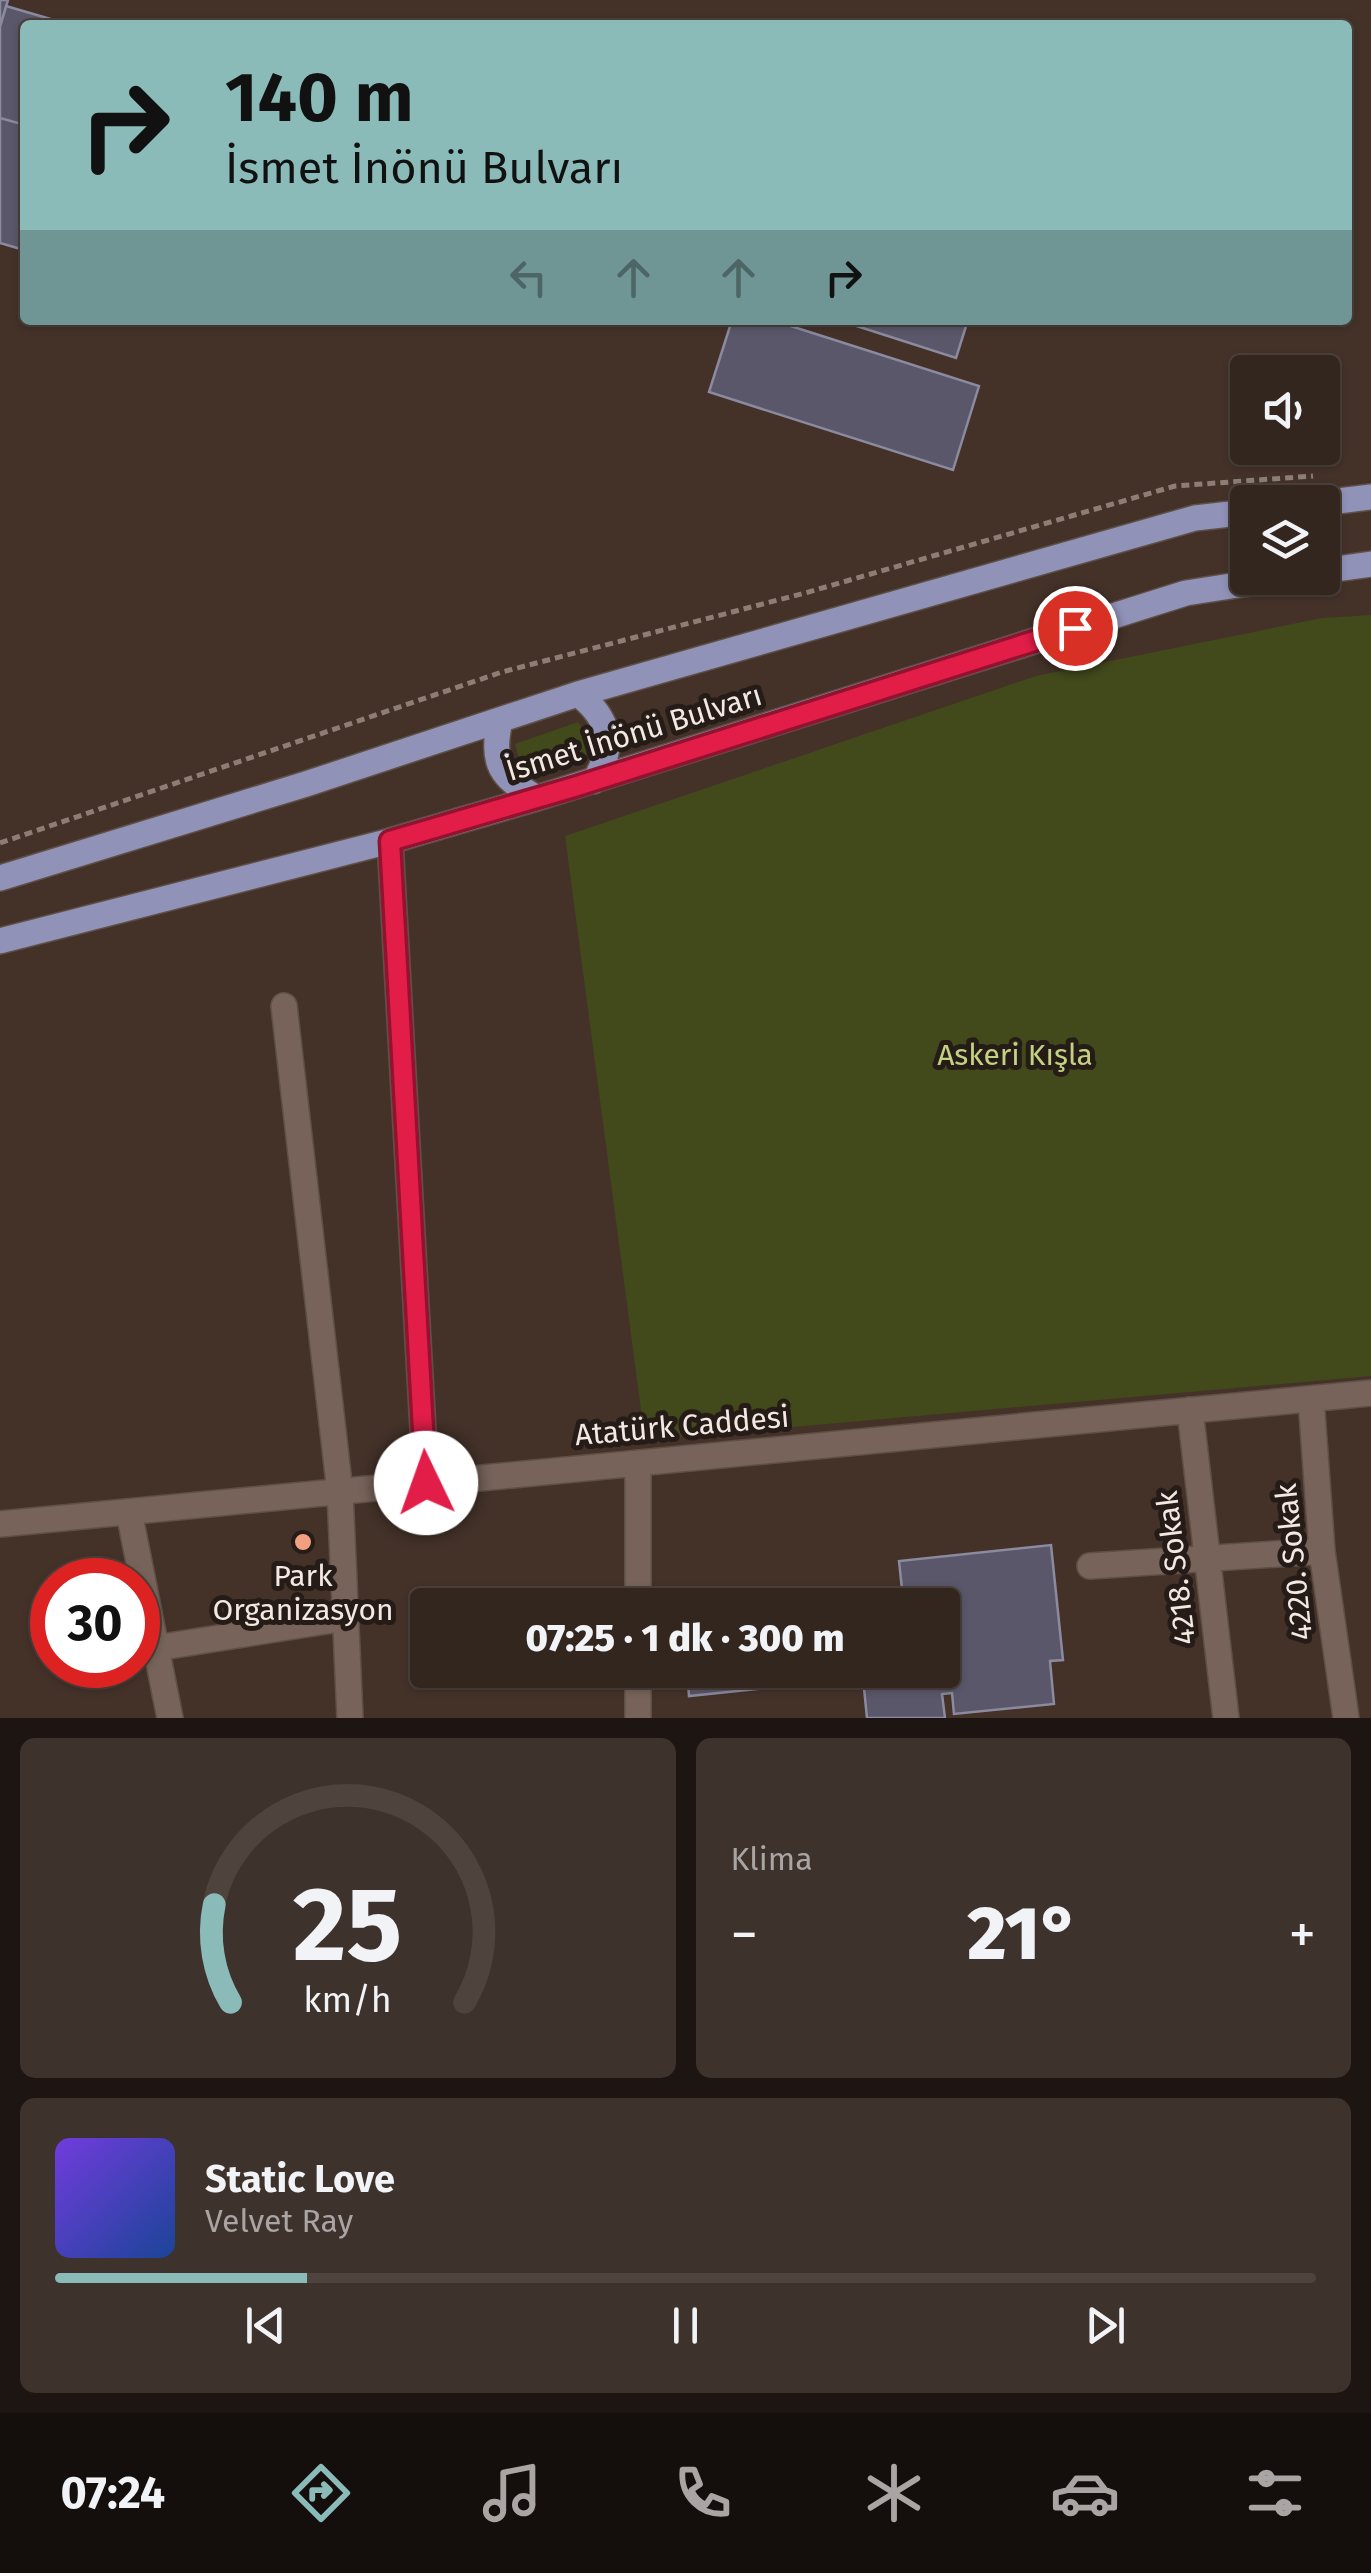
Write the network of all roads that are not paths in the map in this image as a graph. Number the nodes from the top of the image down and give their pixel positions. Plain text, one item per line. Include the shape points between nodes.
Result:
1 (1371, 498) edge
2 (1340, 501) edge
3 (1230, 514) edge
4 (1371, 564) edge
5 (1340, 568) edge
6 (1230, 586) edge
7 (578, 694) junction
8 (500, 721) junction
9 (594, 781) junction
10 (537, 798) junction
11 (390, 841) junction
12 (0, 878) edge
13 (0, 940) edge
14 (284, 1006) dead end
15 (1371, 1393) edge
16 (1311, 1398) junction
17 (1190, 1410) junction
18 (638, 1463) junction
19 (426, 1483) junction
20 (340, 1492) junction
21 (129, 1512) junction
22 (0, 1524) edge
23 (1322, 1551) junction
24 (138, 1558) edge
25 (1207, 1560) junction
26 (1090, 1566) dead end
27 (638, 1588) edge
28 (346, 1618) junction
29 (160, 1647) edge
30 (160, 1668) edge
31 (638, 1688) edge
32 (170, 1718) edge
33 (350, 1718) edge
34 (638, 1718) edge
35 (1226, 1718) edge
36 (1346, 1718) edge

1 - 2 main road
3 - 7 main road, İsmet İnönü Bulvarı via 1195,518
4 - 5 main road
6 - 9 main road, İsmet İnönü Bulvarı via 1186,593
7 - 8 main road, İsmet İnönü Bulvarı
7 - 9 main road via 602,718 607,734
8 - 10 main road via 497,756 504,772
8 - 12 main road, İsmet İnönü Bulvarı
9 - 10 main road, İsmet İnönü Bulvarı
10 - 11 main road, İsmet İnönü Bulvarı
11 - 13 main road, İsmet İnönü Bulvarı
11 - 19 street
14 - 20 street
15 - 16 street, Atatürk Caddesi
16 - 17 street, Atatürk Caddesi
16 - 23 street, 4220. Sokak
17 - 18 street, Atatürk Caddesi
17 - 25 street, 4218. Sokak
18 - 19 street, Atatürk Caddesi
18 - 27 street
19 - 20 street, Atatürk Caddesi
20 - 21 street, Atatürk Caddesi
20 - 28 street
21 - 22 street, Atatürk Caddesi
21 - 24 street
23 - 25 street
23 - 36 street, 4220. Sokak
25 - 26 street
25 - 35 street, 4218. Sokak
28 - 29 street
28 - 33 street
30 - 32 street
31 - 34 street

